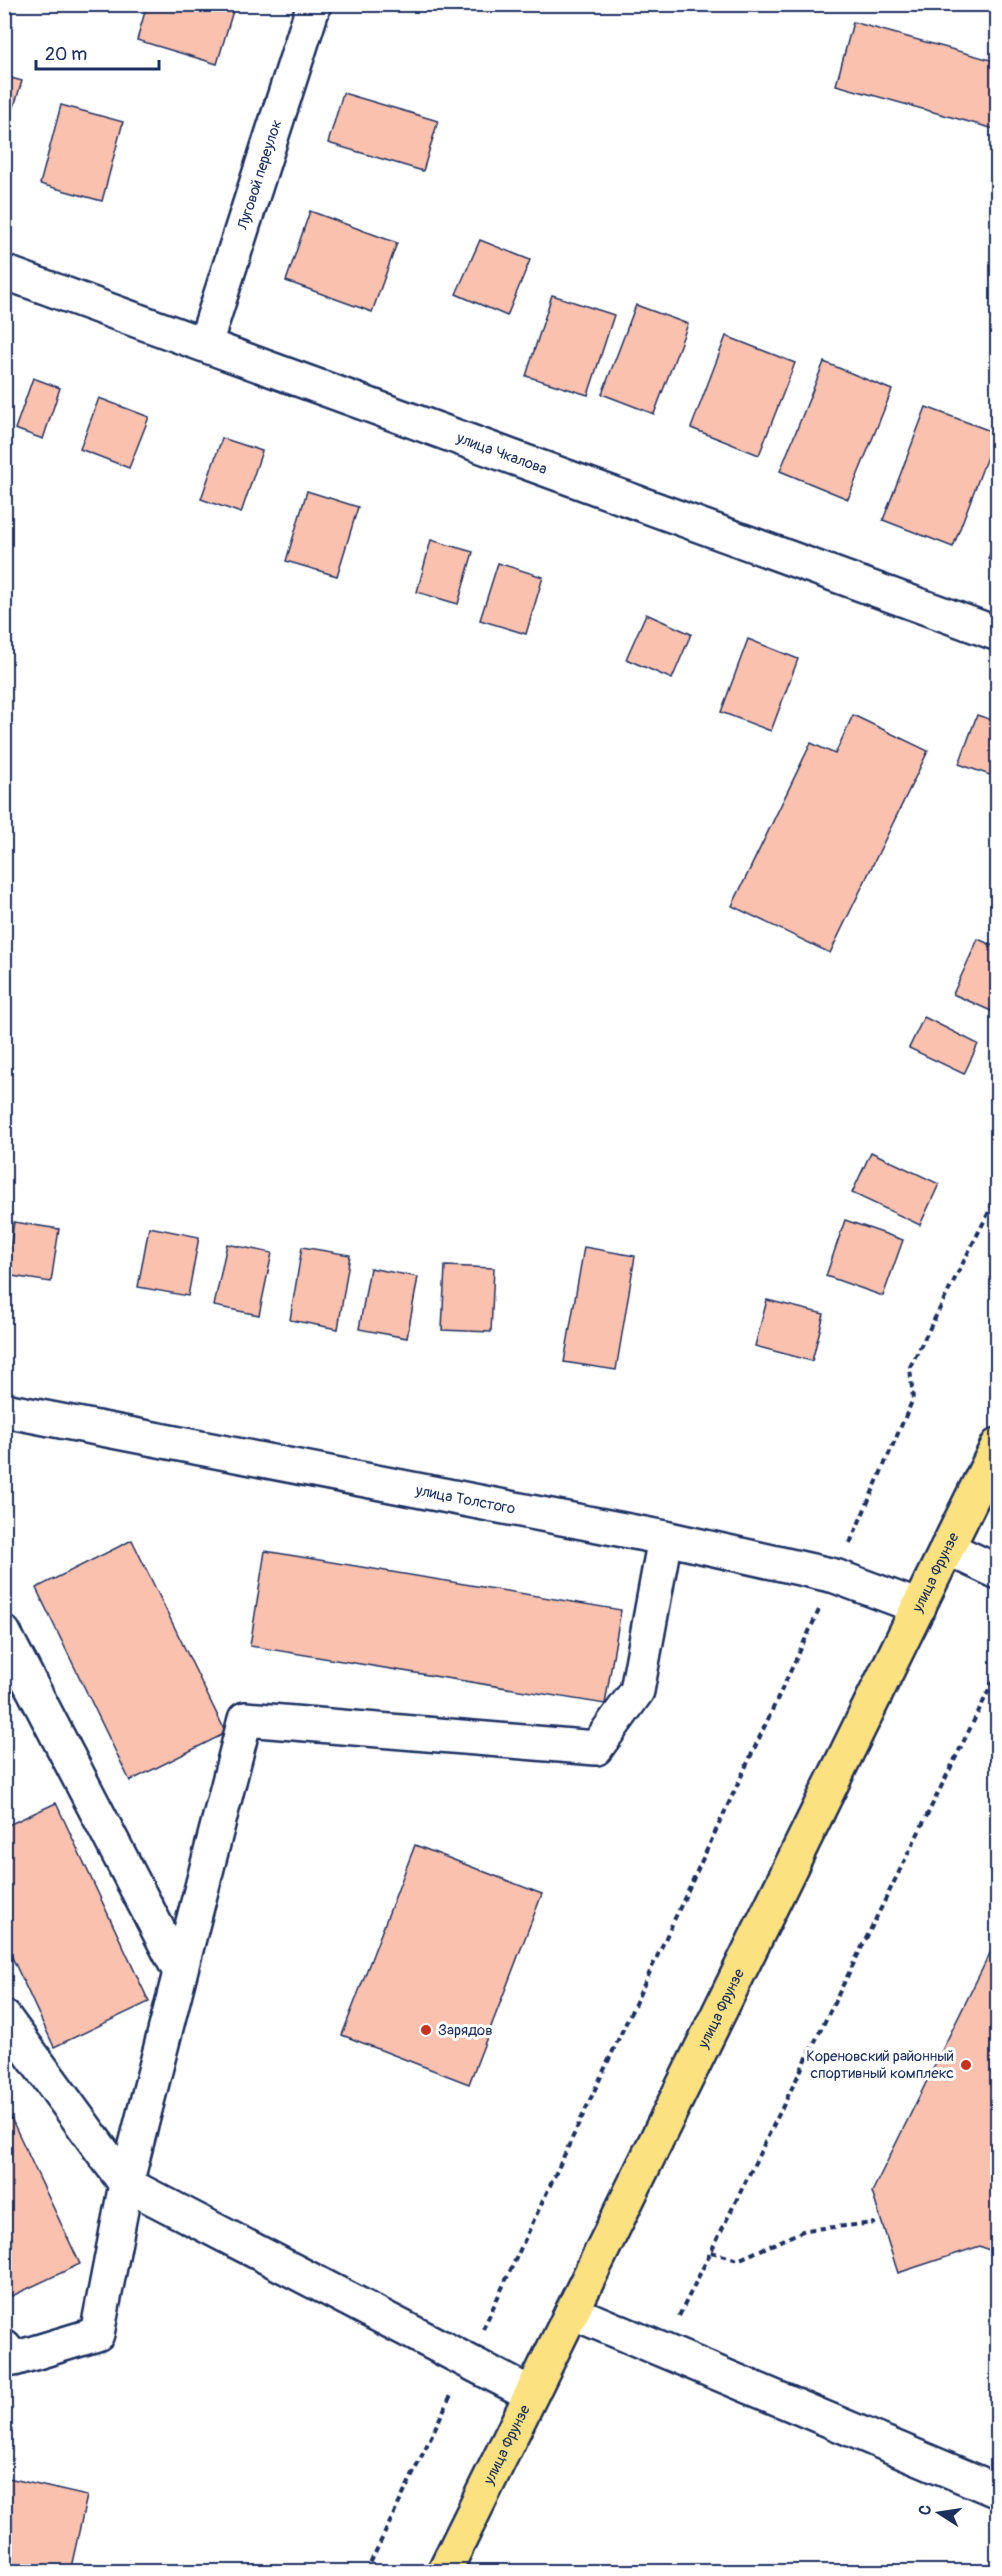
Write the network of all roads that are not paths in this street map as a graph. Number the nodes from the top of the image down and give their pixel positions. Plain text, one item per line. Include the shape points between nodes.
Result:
1 (314, 4) edge
2 (4, 272) edge
3 (205, 344) junction
4 (998, 634) edge
5 (4, 1410) edge
6 (998, 1445) edge
7 (665, 1538) junction
8 (947, 1548) junction
9 (998, 1572) edge
10 (919, 1606) junction
11 (4, 1634) edge
12 (180, 1972) junction
13 (4, 2017) edge
14 (126, 2184) junction
15 (572, 2312) junction
16 (4, 2347) edge
17 (531, 2394) junction
18 (998, 2491) edge
19 (444, 2571) edge

1 - 3 street, Луговой переулок
2 - 3 street, улица Чкалова
3 - 4 street, улица Чкалова
5 - 7 street, улица Толстого
6 - 8 main road, улица Фрунзе
7 - 10 street, улица Толстого via 835,1576
7 - 12 street via 638,1691 596,1748 245,1719
8 - 9 street
8 - 10 main road, улица Фрунзе
10 - 15 main road, улица Фрунзе
11 - 12 street
12 - 14 street
13 - 14 street
14 - 16 street via 97,2334 14,2359
14 - 17 street
15 - 17 main road, улица Фрунзе
15 - 18 street
17 - 19 main road, улица Фрунзе

